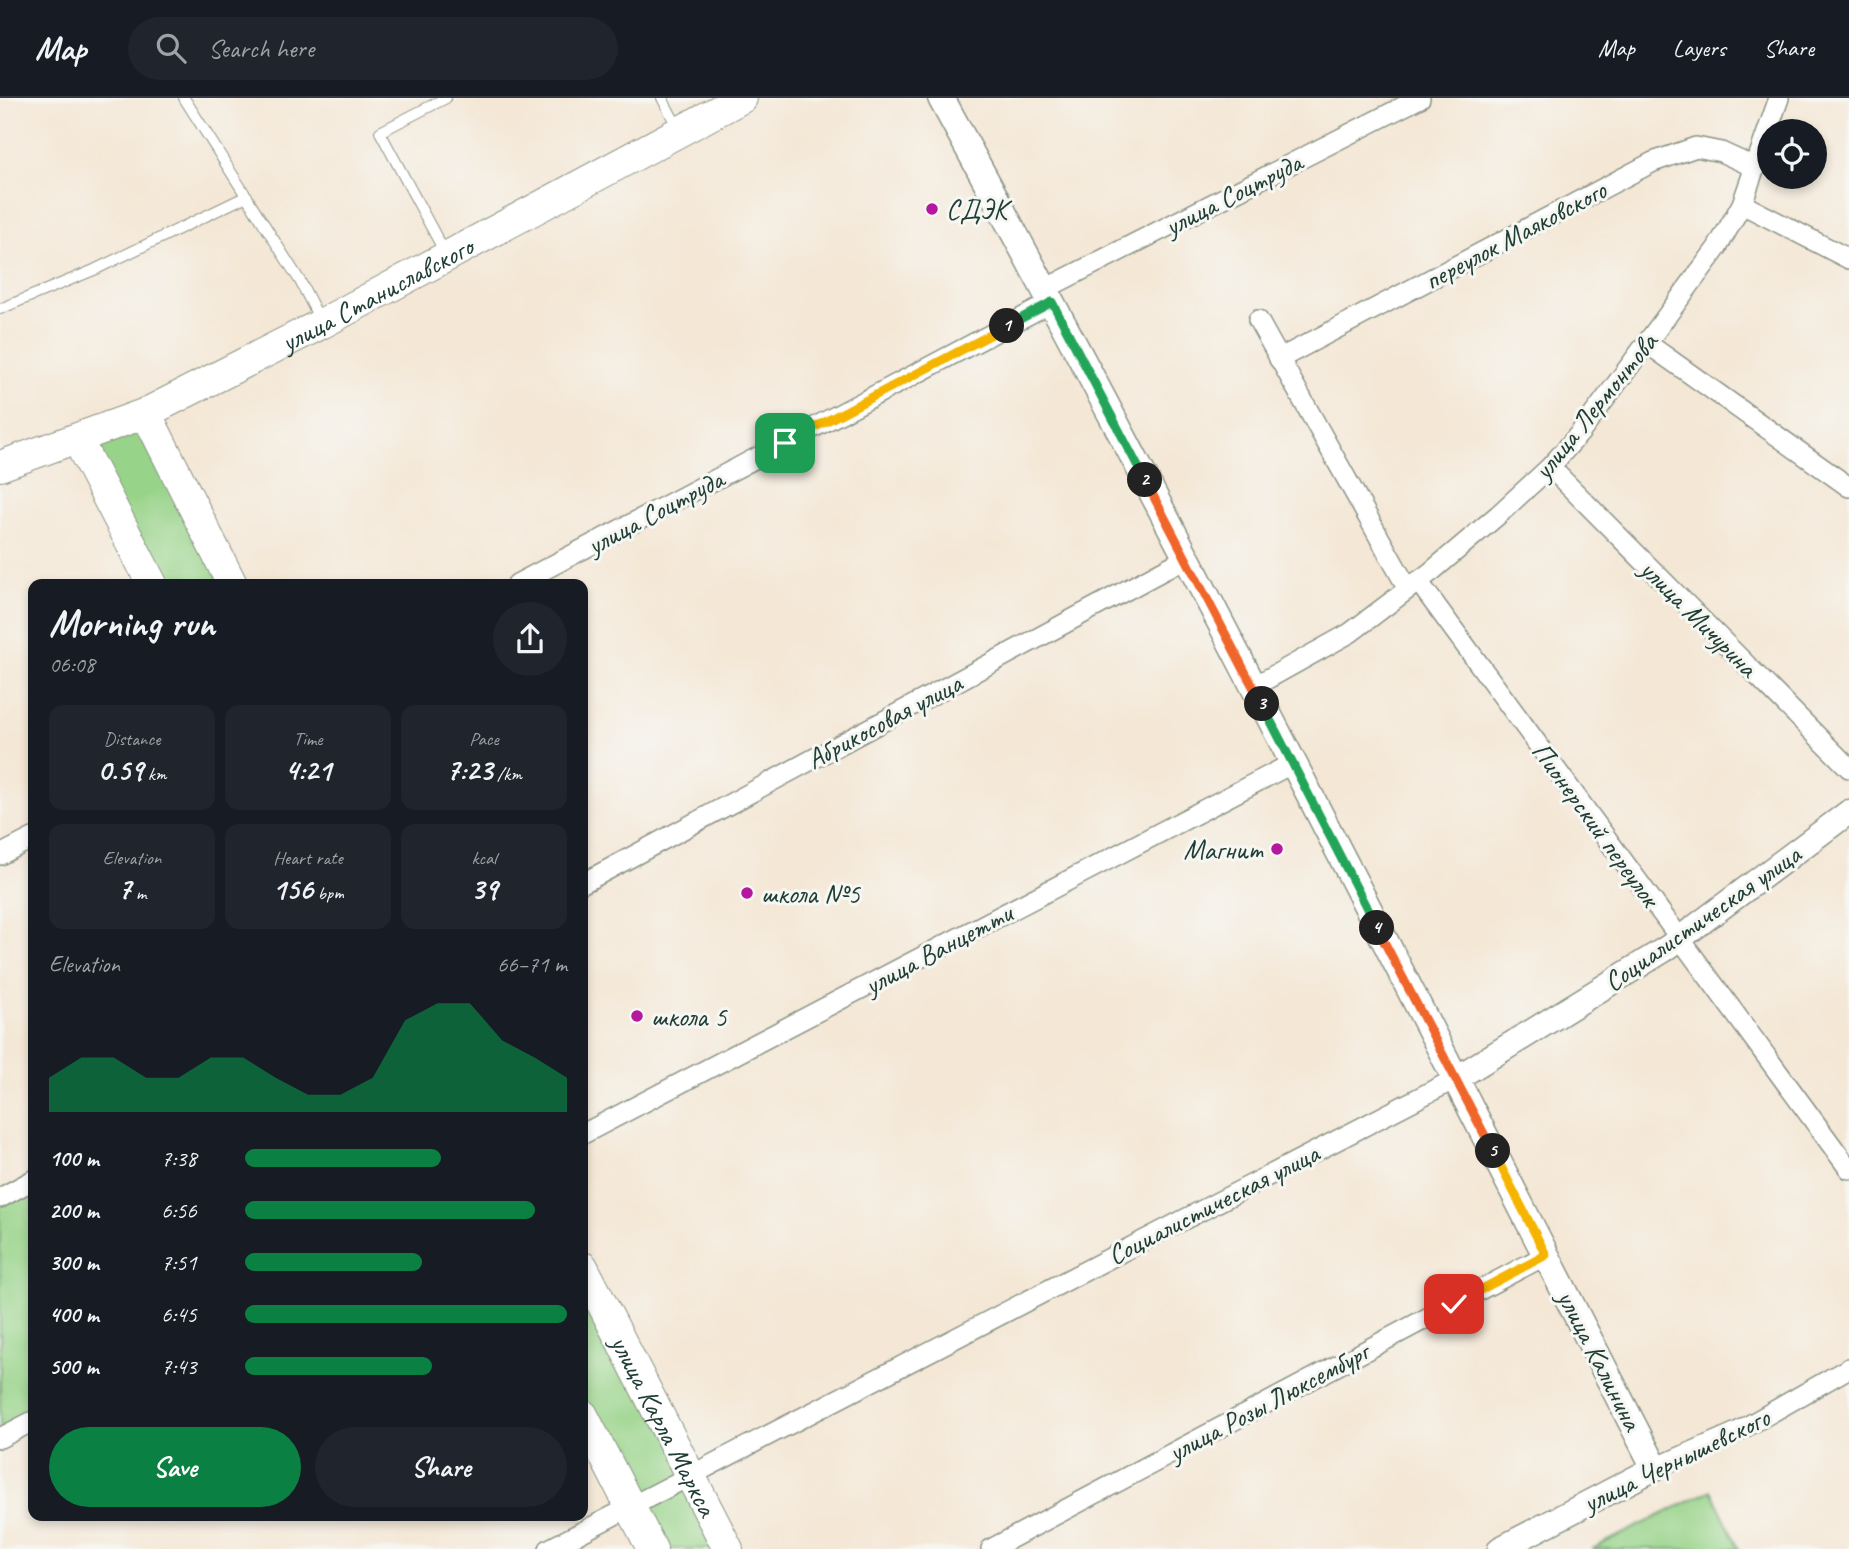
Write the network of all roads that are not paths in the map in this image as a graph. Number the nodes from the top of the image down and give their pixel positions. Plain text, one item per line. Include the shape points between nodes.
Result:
1 (184, 98) edge
2 (446, 98) edge
3 (662, 98) edge
4 (742, 98) edge
5 (941, 98) edge
6 (1420, 98) edge
7 (1779, 98) edge
8 (680, 132) junction
9 (1756, 168) junction
10 (247, 196) junction
11 (1742, 204) junction
12 (447, 256) junction
13 (1849, 258) edge
14 (1049, 296) junction
15 (0, 309) edge
16 (1258, 320) dead end
17 (321, 324) junction
18 (1648, 344) junction
19 (1279, 359) junction
20 (146, 413) junction
21 (77, 439) junction
22 (0, 466) edge
23 (1550, 467) junction
24 (1849, 487) edge
25 (1186, 558) junction
26 (149, 579) edge
27 (229, 579) edge
28 (526, 579) edge
29 (1413, 585) junction
30 (1253, 687) junction
31 (1293, 763) junction
32 (1849, 768) edge
33 (1849, 812) edge
34 (28, 841) edge
35 (0, 855) edge
36 (588, 880) edge
37 (1680, 939) junction
38 (1455, 1079) junction
39 (588, 1131) edge
40 (1849, 1169) edge
41 (28, 1183) edge
42 (0, 1198) edge
43 (1546, 1255) junction
44 (588, 1277) edge
45 (1849, 1368) edge
46 (28, 1424) edge
47 (588, 1425) edge
48 (0, 1438) edge
49 (1656, 1468) junction
50 (691, 1475) junction
51 (630, 1507) junction
52 (549, 1549) edge
53 (652, 1549) edge
54 (728, 1549) edge
55 (990, 1549) edge
56 (1500, 1549) edge

1 - 10 lane
2 - 12 lane via 380,132
3 - 8 lane
4 - 8 main road, улица Станиславского
5 - 14 main road, улица Калинина
6 - 14 street, улица Соцтруда
7 - 9 street, улица Лермонтова
8 - 12 main road, улица Станиславского
9 - 11 street, улица Лермонтова
9 - 19 street, переулок Маяковского via 1721,152 1696,147 1653,162
10 - 15 lane via 94,270
10 - 17 lane
11 - 13 street
11 - 18 street, улица Лермонтова via 1717,248
12 - 17 main road, улица Станиславского
14 - 25 main road, улица Калинина
14 - 28 street, улица Соцтруда
16 - 19 street
17 - 20 main road, улица Станиславского
18 - 23 street, улица Лермонтова
18 - 24 street
19 - 29 street
20 - 21 main road, улица Станиславского
20 - 27 main road
21 - 22 main road, улица Станиславского
21 - 26 main road
23 - 29 street, улица Лермонтова
23 - 32 street, улица Мичурина
25 - 30 main road, улица Калинина
25 - 36 street, Абрикосовая улица
29 - 30 street, улица Лермонтова via 1350,633
29 - 37 street, Пионерский переулок
30 - 31 main road, улица Калинина
31 - 38 main road, улица Калинина
31 - 39 street, улица Ванцетти
33 - 37 street, Социалистическая улица
34 - 35 street
37 - 38 street, Социалистическая улица
37 - 40 street, Пионерский переулок
38 - 43 main road, улица Калинина
38 - 50 street, Социалистическая улица
41 - 42 street
43 - 49 main road, улица Калинина
43 - 55 street, улица Розы Люксембург
44 - 50 main road, улица Карла Маркса
45 - 49 street, улица Чернышевского via 1739,1431
46 - 48 street
47 - 51 main road
49 - 56 street, улица Чернышевского
50 - 51 street, Социалистическая улица
50 - 54 main road, улица Карла Маркса
51 - 52 street, Социалистическая улица
51 - 53 main road

